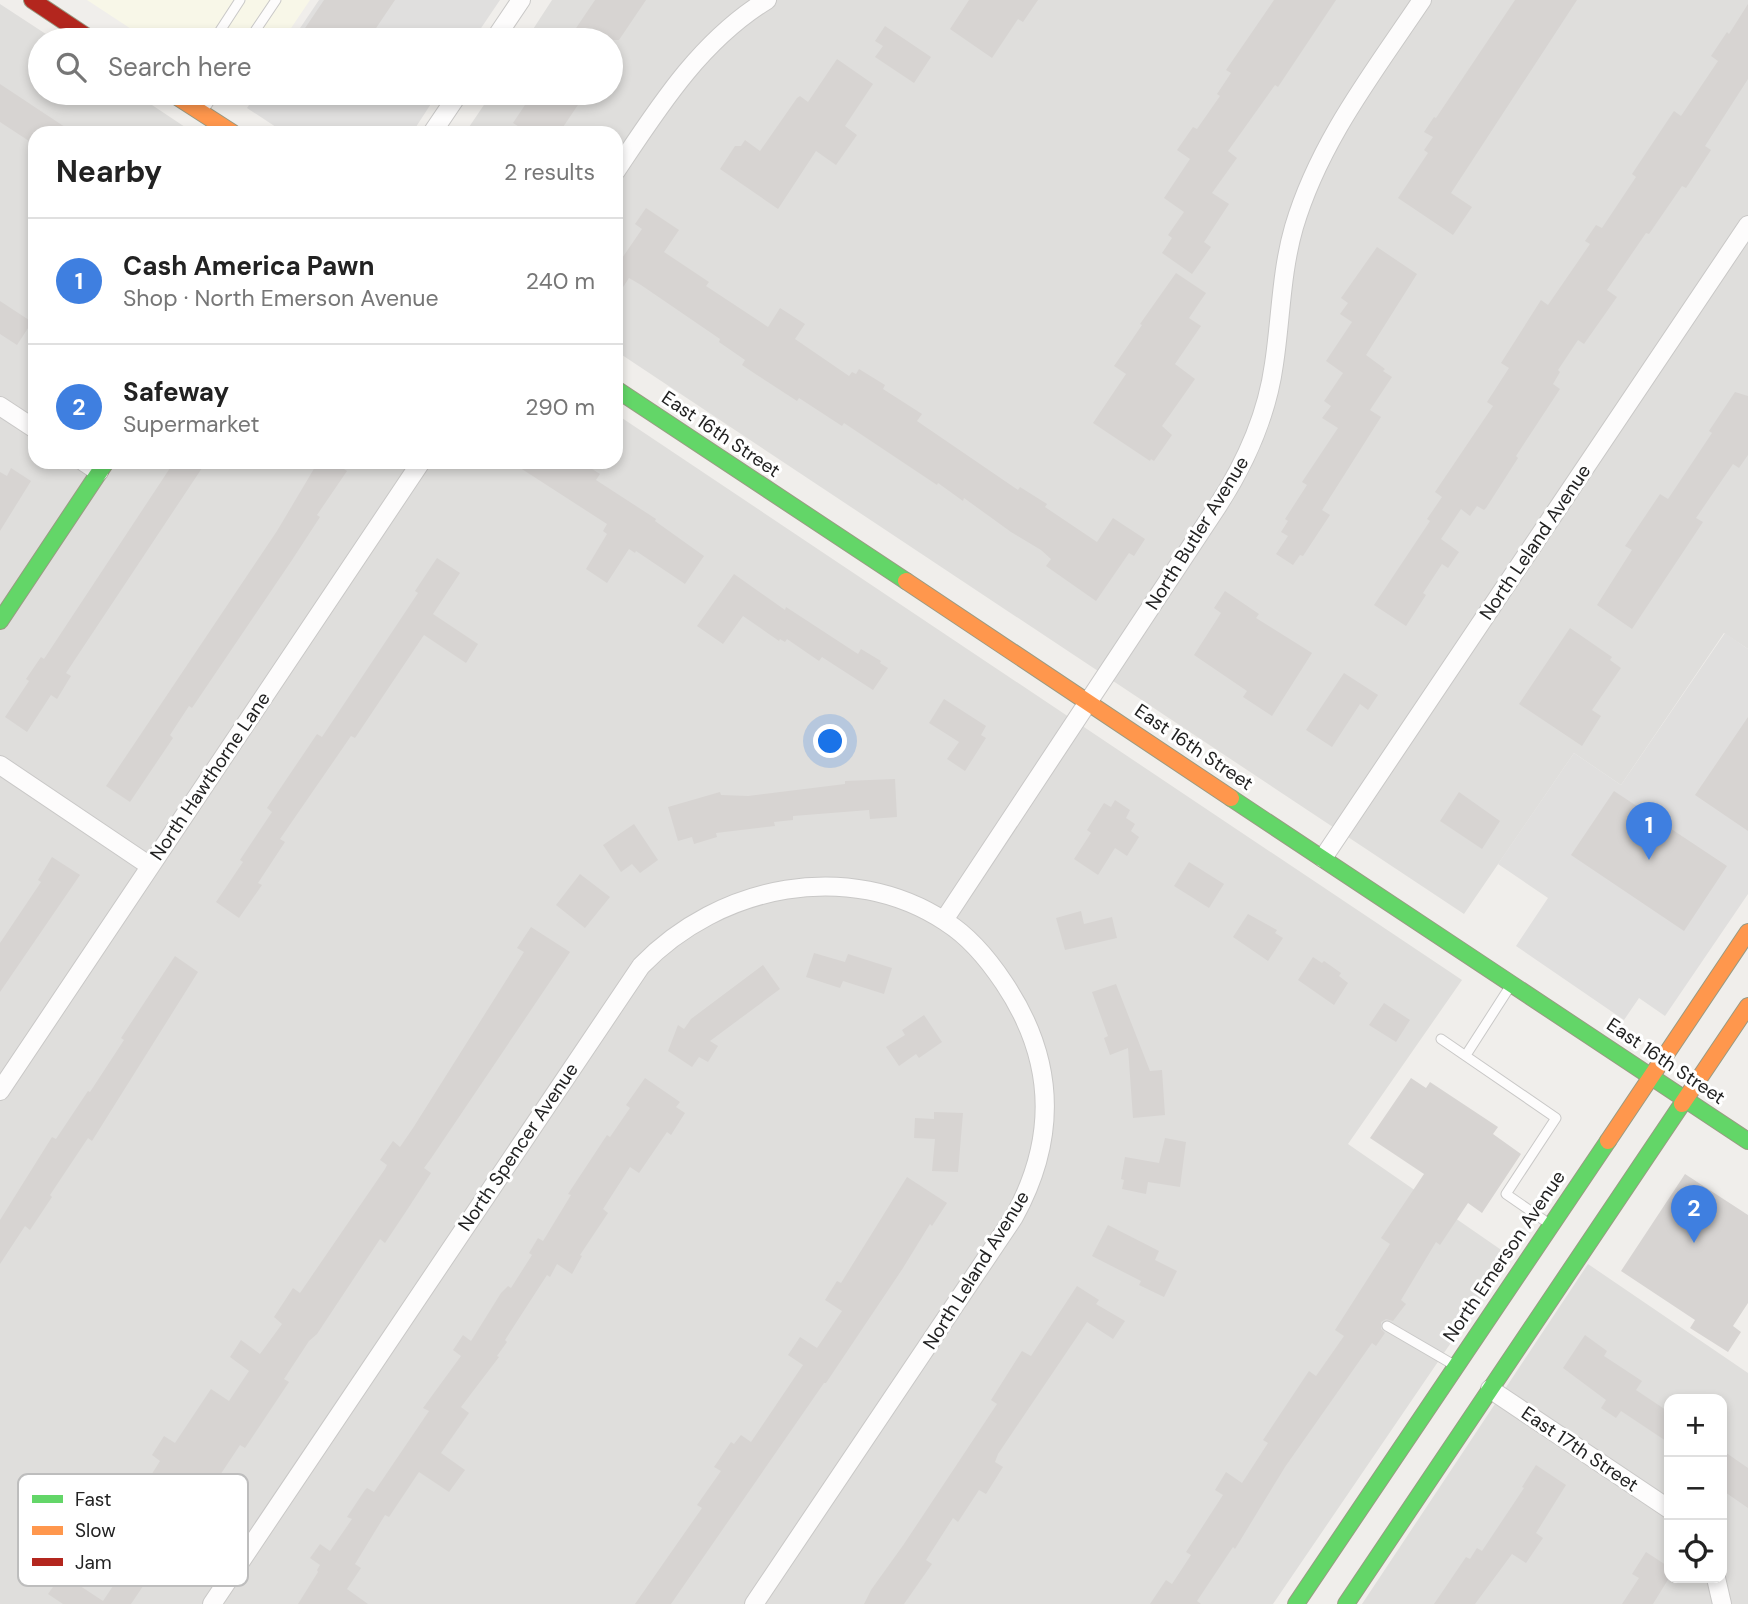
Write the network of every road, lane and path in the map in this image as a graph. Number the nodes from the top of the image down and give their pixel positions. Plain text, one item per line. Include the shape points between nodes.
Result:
1 (32, 0) edge
2 (240, 0) edge
3 (276, 0) edge
4 (521, 0) edge
5 (767, 0) edge
6 (1422, 0) edge
7 (74, 28) edge
8 (222, 28) edge
9 (258, 28) edge
10 (502, 28) edge
11 (191, 105) edge
12 (207, 105) edge
13 (451, 105) edge
14 (202, 113) junction
15 (222, 126) edge
16 (437, 126) edge
17 (623, 161) edge
18 (1748, 225) edge
19 (623, 394) edge
20 (0, 406) edge
21 (28, 424) edge
22 (94, 469) edge
23 (416, 469) edge
24 (0, 621) edge
25 (1088, 702) junction
26 (0, 765) edge
27 (1323, 858) junction
28 (150, 866) junction
29 (944, 920) junction
30 (1748, 932) edge
31 (1512, 984) junction
32 (1748, 1006) edge
33 (1441, 1039) dead end
34 (1466, 1055) junction
35 (1651, 1076) junction
36 (0, 1091) edge
37 (1685, 1099) junction
38 (1748, 1141) edge
39 (1551, 1225) junction
40 (1387, 1326) dead end
41 (1455, 1366) junction
42 (1490, 1389) junction
43 (1664, 1506) edge
44 (248, 1550) edge
45 (1717, 1583) edge
46 (224, 1586) edge
47 (212, 1604) edge
48 (754, 1604) edge
49 (1296, 1604) edge
50 (1346, 1604) edge
51 (1722, 1604) edge

1 - 7 main road
2 - 8 lane
3 - 9 lane
4 - 10 street
5 - 17 street via 731,27 687,71
6 - 25 street, North Butler Avenue via 1337,127 1305,195 1284,270 1269,388 1240,469
11 - 14 main road
12 - 14 lane
13 - 16 street
14 - 15 main road
18 - 27 street, North Leland Avenue
19 - 25 main road, East 16th Street
20 - 21 street
22 - 24 main road
23 - 28 street, North Hawthorne Lane
25 - 27 main road, East 16th Street
25 - 29 street, North Butler Avenue
26 - 28 street
27 - 31 main road, East 16th Street
28 - 36 street, North Hawthorne Lane
29 - 44 street, North Spencer Avenue via 874,892 800,887 718,909 649,958
29 - 48 street, North Leland Avenue via 977,946 993,966 1033,1035 1045,1097 1036,1170 1014,1217
30 - 35 main road, North Emerson Avenue
31 - 34 lane
31 - 35 main road, East 16th Street
32 - 37 main road
33 - 34 lane
34 - 39 lane via 1556,1118 1506,1194
35 - 37 main road, East 16th Street
35 - 39 main road, North Emerson Avenue
37 - 38 main road, East 16th Street
37 - 42 main road
39 - 41 main road, North Emerson Avenue
40 - 41 lane
41 - 49 main road, North Emerson Avenue
42 - 43 street, East 17th Street
42 - 50 main road
45 - 51 street
46 - 47 street, North Spencer Avenue

